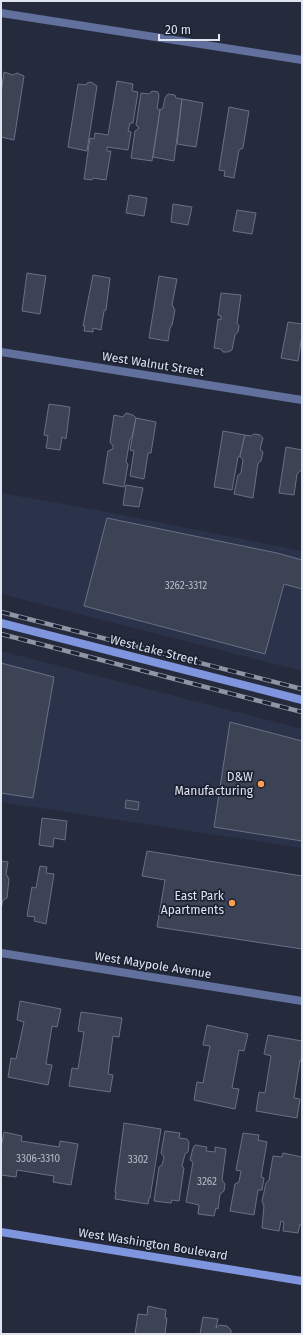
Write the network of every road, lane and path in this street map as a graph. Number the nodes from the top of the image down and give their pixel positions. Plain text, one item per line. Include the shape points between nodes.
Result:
1 (1, 13) edge
2 (302, 60) edge
3 (1, 352) edge
4 (302, 400) edge
5 (1, 623) edge
6 (302, 700) edge
7 (1, 953) edge
8 (302, 1001) edge
9 (1, 1232) edge
10 (302, 1281) edge

1 - 2 street
3 - 4 street, West Walnut Street
5 - 6 main road, West Lake Street
7 - 8 street, West Maypole Avenue
9 - 10 main road, West Washington Boulevard

